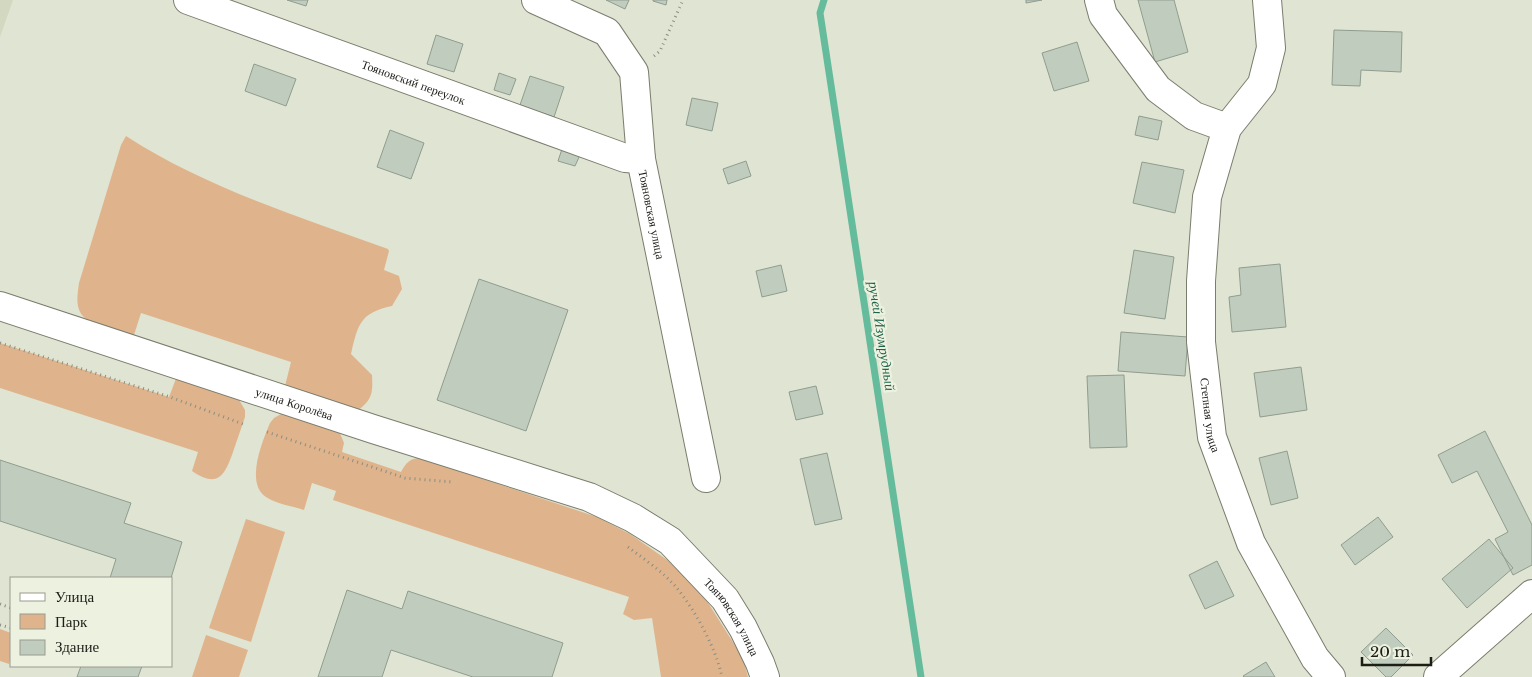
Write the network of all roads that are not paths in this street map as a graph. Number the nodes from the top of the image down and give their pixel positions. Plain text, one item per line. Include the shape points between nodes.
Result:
1 (188, 0) edge
2 (536, 0) edge
3 (1099, 0) edge
4 (1267, 0) edge
5 (1227, 128) junction
6 (641, 159) junction
7 (0, 306) edge
8 (706, 478) dead end
9 (589, 497) joint
10 (1532, 594) edge
11 (765, 677) edge
12 (1331, 677) edge
13 (1438, 677) edge

1 - 6 street, Тояновский переулок via 625,158
2 - 6 street, Тояновская улица via 607,32 634,72
3 - 5 street via 1104,15 1158,89 1194,116
4 - 5 street, Степная улица via 1271,48 1262,84
5 - 12 street, Степная улица via 1207,197 1201,281 1200,342 1212,437 1251,543 1315,658
6 - 8 street, Тояновская улица
7 - 9 street, улица Королёва
9 - 11 street, Тояновская улица via 633,518 670,541 725,599 744,628
10 - 13 street

